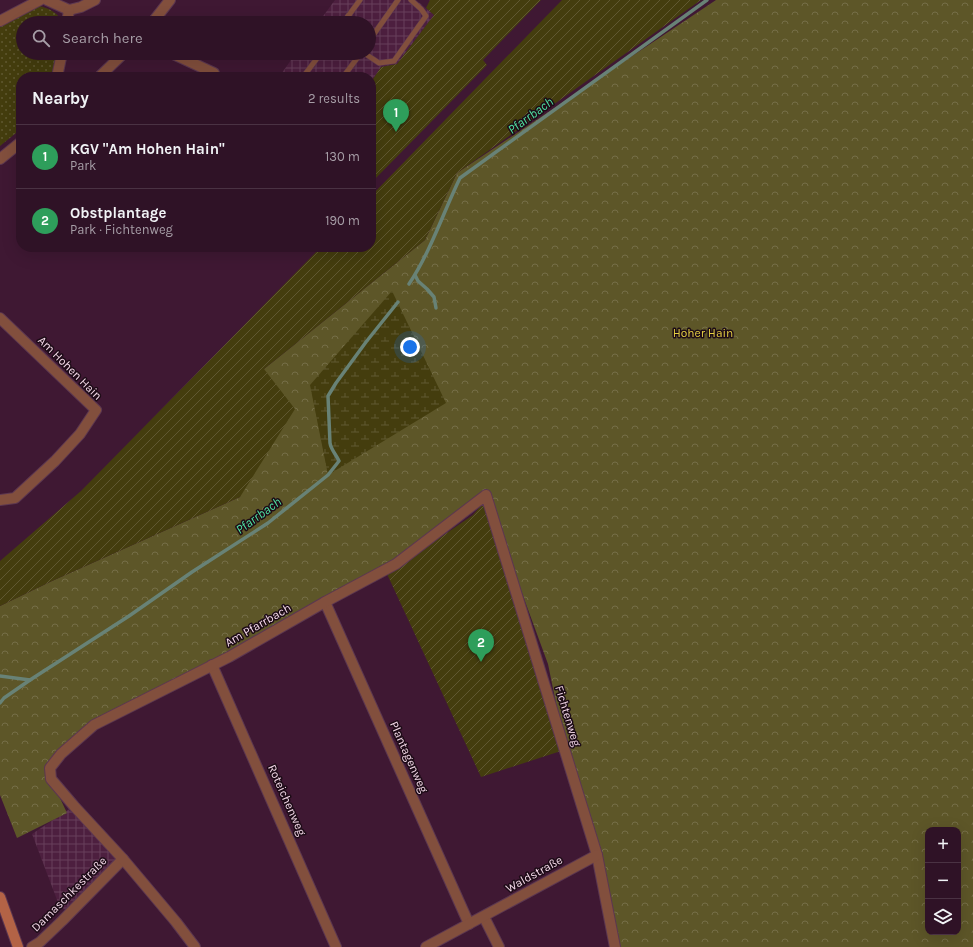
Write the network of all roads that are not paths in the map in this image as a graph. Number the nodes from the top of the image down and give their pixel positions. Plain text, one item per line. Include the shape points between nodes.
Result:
1 (40, 0) edge
2 (47, 0) edge
3 (95, 0) edge
4 (170, 0) edge
5 (360, 0) edge
6 (398, 0) edge
7 (411, 0) edge
8 (70, 10) junction
9 (69, 16) edge
10 (157, 16) edge
11 (348, 16) edge
12 (0, 21) edge
13 (376, 27) edge
14 (61, 60) edge
15 (117, 60) edge
16 (186, 60) edge
17 (316, 60) edge
18 (356, 60) edge
19 (374, 60) edge
20 (58, 72) edge
21 (104, 72) edge
22 (212, 72) edge
23 (307, 72) edge
24 (348, 72) edge
25 (16, 146) edge
26 (0, 159) edge
27 (0, 318) edge
28 (486, 495) joint
29 (0, 500) edge
30 (325, 602) junction
31 (212, 665) junction
32 (51, 779) joint
33 (597, 855) junction
34 (123, 859) junction
35 (0, 897) edge
36 (484, 917) junction
37 (469, 924) junction
38 (18, 947) edge
39 (32, 947) edge
40 (195, 947) edge
41 (336, 947) edge
42 (426, 947) edge
43 (499, 947) edge
44 (615, 947) edge

1 - 12 street
2 - 8 street
3 - 8 street
4 - 10 street
5 - 11 lane
6 - 13 lane
7 - 19 lane via 426,16 394,61 379,63
8 - 9 street
14 - 20 street
15 - 21 street
16 - 22 street
17 - 23 lane
18 - 24 lane
25 - 26 street
27 - 29 street, Am Hohen Hain via 96,410 80,434 55,461 15,498
28 - 30 street, Am Pfarrbach via 396,564
28 - 33 street, Fichtenweg
30 - 31 street, Am Pfarrbach
30 - 37 street, Plantagenweg
31 - 32 street, Am Pfarrbach via 94,725 61,754 50,768
31 - 41 street, Roteichenweg
32 - 34 street, Damaschkestraße
33 - 36 street, Waldstraße
33 - 44 street, Fichtenweg
34 - 39 street, Damaschkestraße via 62,921
34 - 40 street, Damaschkestraße
35 - 38 main road
36 - 37 street, Waldstraße
36 - 43 street
37 - 42 street, Waldstraße

